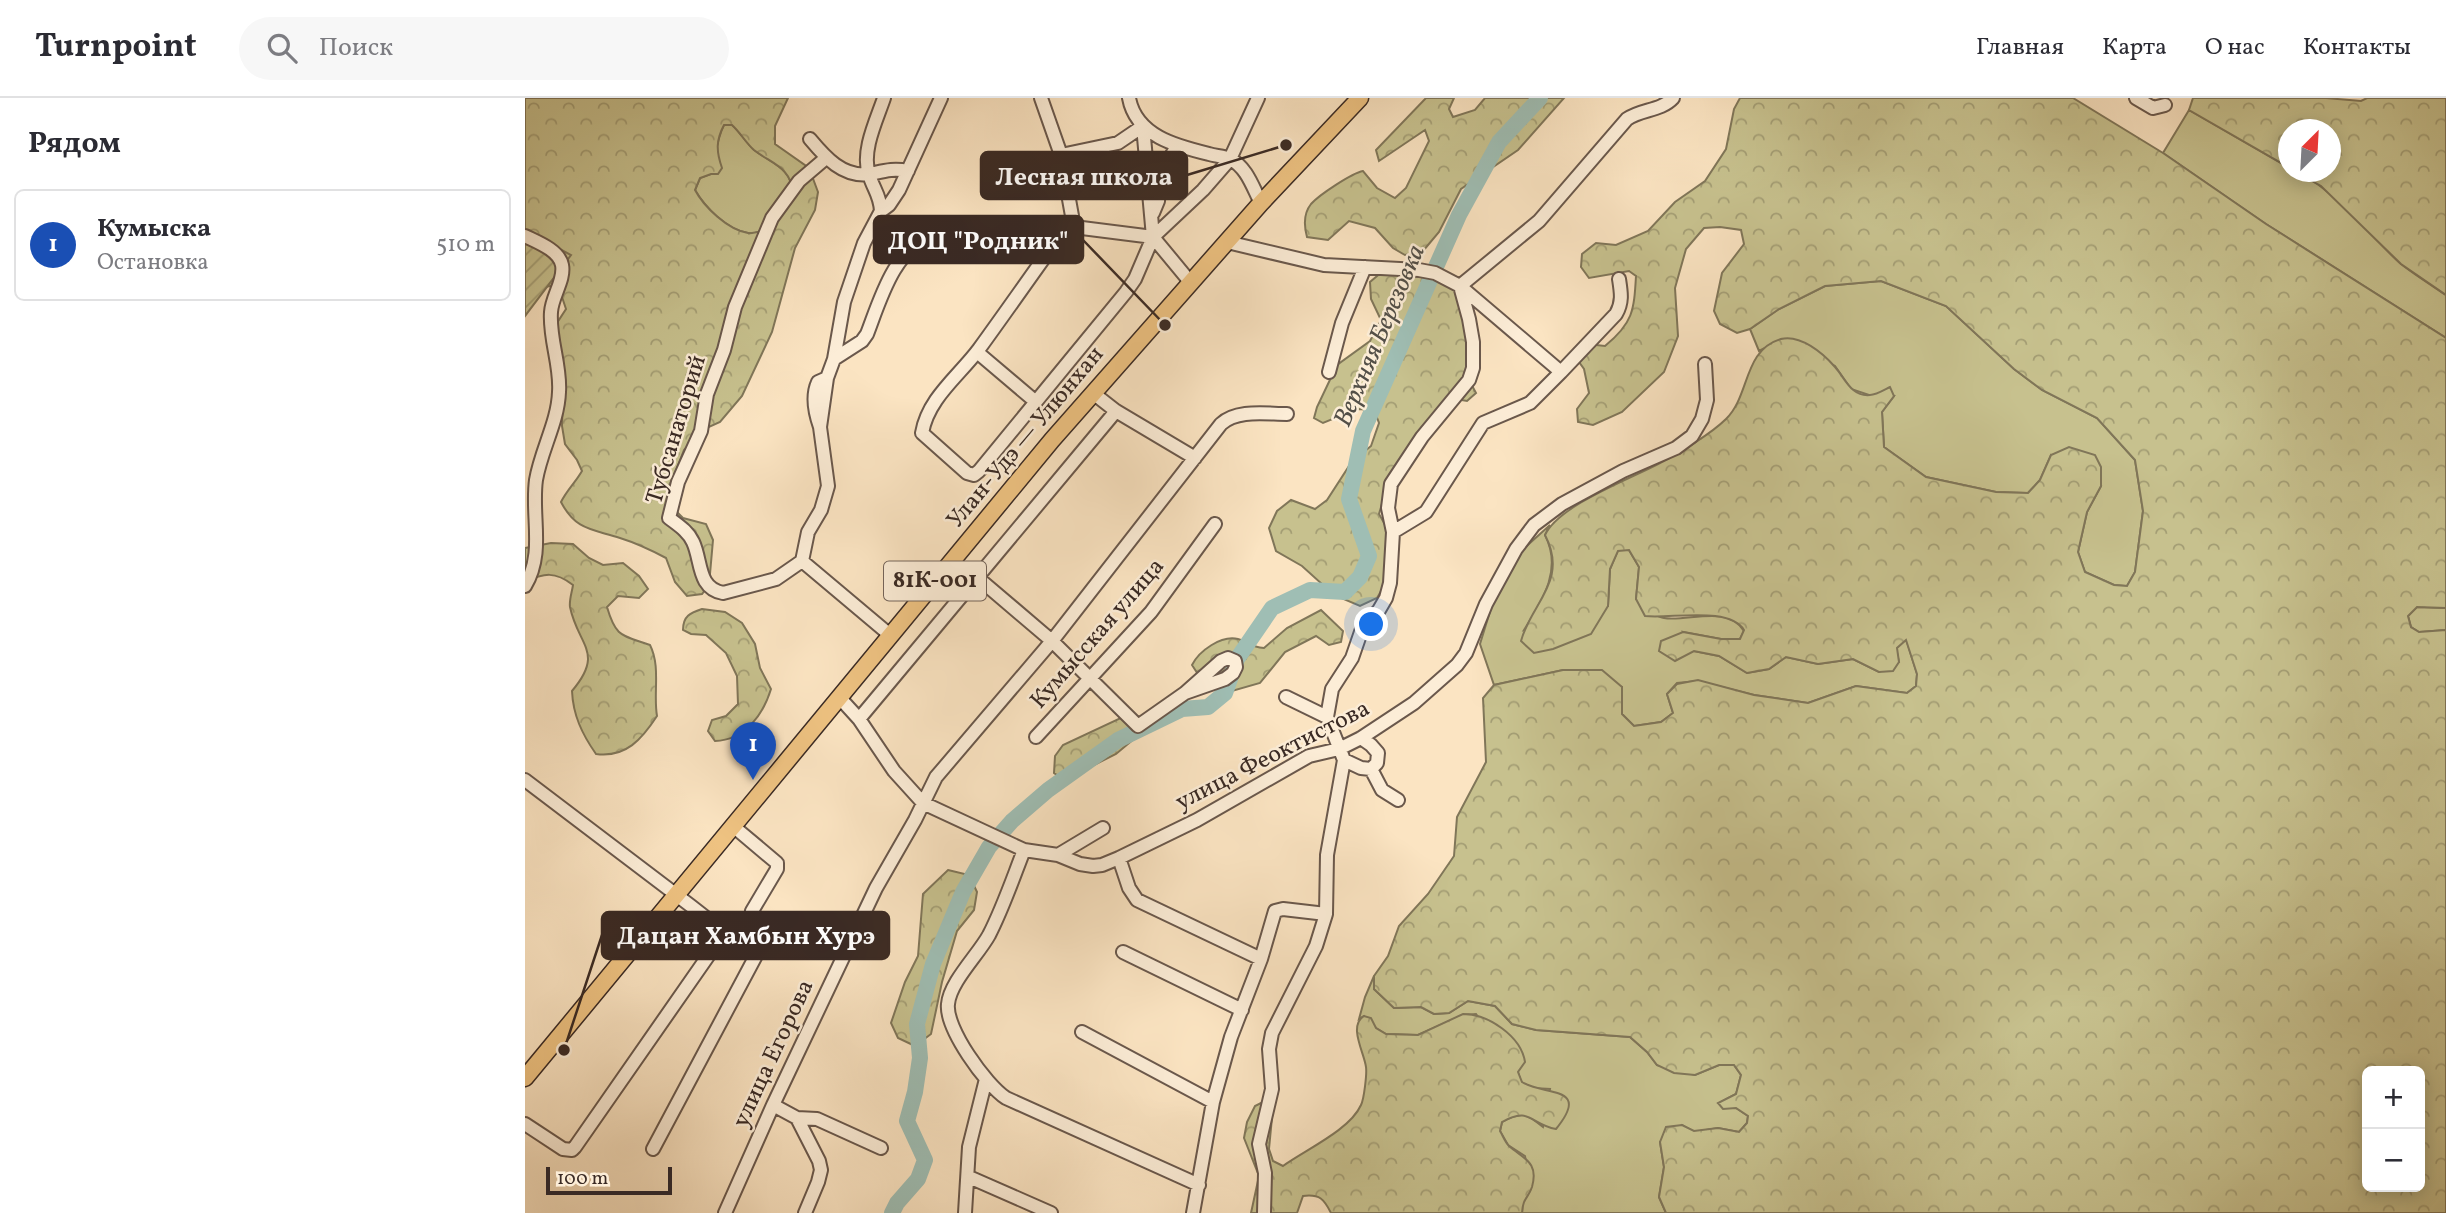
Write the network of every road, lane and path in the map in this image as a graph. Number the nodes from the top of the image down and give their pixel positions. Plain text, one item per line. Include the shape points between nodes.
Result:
1 (884, 98) edge
2 (941, 98) edge
3 (1041, 98) edge
4 (1129, 98) edge
5 (1258, 98) edge
6 (1360, 98) edge
7 (1673, 98) edge
8 (2136, 98) edge
9 (2165, 105) dead end
10 (1143, 126) junction
11 (810, 139) dead end
12 (1177, 146) junction
13 (1061, 155) junction
14 (827, 159) junction
15 (1230, 159) junction
16 (908, 171) junction
17 (869, 174) junction
18 (1261, 203) junction
19 (881, 211) junction
20 (1151, 217) junction
21 (1074, 227) junction
22 (525, 236) edge
23 (1153, 237) junction
24 (1227, 243) junction
25 (972, 255) dead end
26 (1365, 267) junction
27 (1619, 279) dead end
28 (1191, 283) junction
29 (1460, 286) junction
30 (977, 352) junction
31 (834, 359) junction
32 (1705, 364) dead end
33 (1329, 372) dead end
34 (1561, 372) junction
35 (1093, 393) junction
36 (1036, 402) junction
37 (1116, 411) junction
38 (1287, 414) dead end
39 (1195, 458) junction
40 (1388, 508) junction
41 (1409, 522) junction
42 (1215, 524) dead end
43 (1393, 532) junction
44 (802, 561) junction
45 (978, 578) junction
46 (525, 586) edge
47 (890, 635) junction
48 (1052, 641) junction
49 (1090, 678) junction
50 (1185, 693) dead end
51 (839, 697) junction
52 (1286, 697) dead end
53 (1327, 717) junction
54 (859, 719) junction
55 (1035, 737) dead end
56 (1361, 738) junction
57 (1342, 755) junction
58 (1371, 769) junction
59 (525, 780) edge
60 (1398, 800) dead end
61 (923, 803) junction
62 (733, 826) junction
63 (1103, 828) dead end
64 (1024, 850) junction
65 (1058, 855) junction
66 (1119, 858) junction
67 (675, 895) junction
68 (1326, 914) junction
69 (1123, 952) dead end
70 (1261, 959) junction
71 (1242, 1010) junction
72 (1082, 1032) dead end
73 (525, 1078) edge
74 (986, 1079) junction
75 (1213, 1102) junction
76 (773, 1105) junction
77 (797, 1118) junction
78 (525, 1124) edge
79 (881, 1148) dead end
80 (653, 1149) dead end
81 (969, 1177) junction
82 (1199, 1185) junction
83 (725, 1213) edge
84 (805, 1213) edge
85 (965, 1213) edge
86 (1051, 1213) edge
87 (1193, 1213) edge
88 (1264, 1213) edge

1 - 17 street via 869,152
2 - 16 street
3 - 13 street
4 - 10 street
5 - 15 street
6 - 18 main road, Улан-Удэ — Улюнхан / 81К-001
7 - 29 street via 1627,119 1539,221
8 - 9 street via 2153,108
10 - 12 street
10 - 13 street via 1118,143
10 - 20 street
11 - 14 street
12 - 15 street
12 - 20 street via 1160,176
13 - 21 street
14 - 17 street via 851,173
14 - 44 street, Тубсанаторий via 799,181 772,218 731,317 707,394 701,431 678,482 669,518 693,540 704,581 715,591 723,593 776,579
15 - 18 street via 1243,169
15 - 23 street
16 - 17 street via 893,168
16 - 19 street via 895,198
17 - 19 street
18 - 24 main road, Улан-Удэ — Улюнхан / 81К-001
19 - 31 street via 847,292
20 - 23 street
21 - 23 street
21 - 30 street via 1049,251
22 - 46 street via 556,255 562,271 551,314 559,399 537,476 536,549
23 - 28 street
23 - 36 street via 1130,286
24 - 26 street via 1301,261
24 - 28 main road, Улан-Удэ — Улюнхан / 81К-001
25 - 31 street via 928,242 911,249 888,280 867,334
26 - 29 street via 1419,270
26 - 33 street via 1342,323
27 - 34 street via 1622,296 1616,314
28 - 35 main road, Улан-Удэ — Улюнхан / 81К-001
29 - 34 street
29 - 40 street via 1473,342 1473,368 1469,380 1417,443 1391,484
30 - 36 street
30 - 36 street via 939,395 922,433 967,473 979,471
31 - 44 street via 820,427 828,486 808,532
32 - 56 street, улица Феоктистова via 1707,400 1692,436 1562,504 1534,525 1486,604 1461,659 1414,703
34 - 41 street via 1530,403 1483,423 1431,507
35 - 37 street
35 - 47 main road, Улан-Удэ — Улюнхан / 81К-001
37 - 39 street
37 - 45 street
38 - 39 street, улица Егорова via 1228,417
39 - 48 street, улица Егорова
40 - 41 street
40 - 43 street
41 - 43 street
42 - 49 street, Кумысская улица via 1156,606
43 - 53 street via 1386,598 1362,629 1352,658 1332,689
44 - 47 street
45 - 48 street
45 - 54 street
47 - 51 main road, Улан-Удэ — Улюнхан / 81К-001
48 - 49 street
48 - 61 street, улица Егорова via 943,766
49 - 50 street via 1138,726
49 - 55 street, Кумысская улица
51 - 54 street, улица Феоктистова
51 - 62 main road, Улан-Удэ — Улюнхан / 81К-001
52 - 53 street
53 - 57 street
54 - 61 street, улица Феоктистова via 894,771
56 - 57 street, улица Феоктистова
56 - 58 street via 1378,753
57 - 58 street
57 - 66 street, улица Феоктистова via 1308,757
57 - 68 street via 1327,855
58 - 60 street via 1382,790
59 - 67 street
61 - 64 street, улица Феоктистова
61 - 76 street, улица Егорова via 876,888
62 - 67 main road, Улан-Удэ — Улюнхан / 81К-001
62 - 80 street via 777,863 752,911 768,933
63 - 65 street
64 - 65 street, улица Феоктистова
64 - 74 street via 991,931 948,1001 951,1024
65 - 66 street, улица Феоктистова via 1093,866
66 - 70 street via 1137,900
67 - 73 main road, Улан-Удэ — Улюнхан / 81К-001
67 - 78 street via 719,928 721,940 572,1150
68 - 70 street via 1275,911
68 - 88 street via 1316,946 1272,1034 1272,1089 1259,1144 1265,1173
69 - 71 street
70 - 71 street
71 - 75 street
72 - 75 street
74 - 81 street via 971,1140
74 - 82 street via 1006,1098
75 - 82 street
76 - 77 street
76 - 83 street, улица Егорова
77 - 79 street via 817,1119
77 - 84 street via 821,1170
81 - 85 street
81 - 86 street
82 - 87 street

